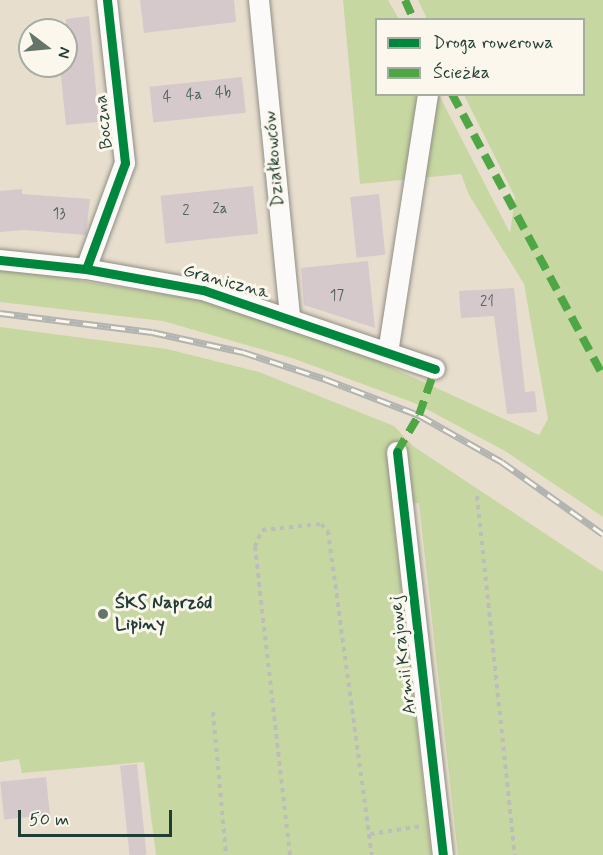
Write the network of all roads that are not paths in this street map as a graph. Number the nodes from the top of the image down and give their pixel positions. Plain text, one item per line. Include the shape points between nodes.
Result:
1 (106, 0) edge
2 (259, 0) edge
3 (428, 96) edge
4 (0, 260) edge
5 (86, 269) junction
6 (290, 317) junction
7 (388, 353) junction
8 (435, 369) dead end
9 (397, 452) dead end
10 (443, 855) edge

1 - 5 street, Boczna via 125,163
2 - 6 street, Działkowców
3 - 7 street
4 - 5 street, Graniczna
5 - 6 street, Graniczna via 203,290
6 - 7 street, Graniczna
7 - 8 street, Graniczna
9 - 10 street, Armii Krajowej

